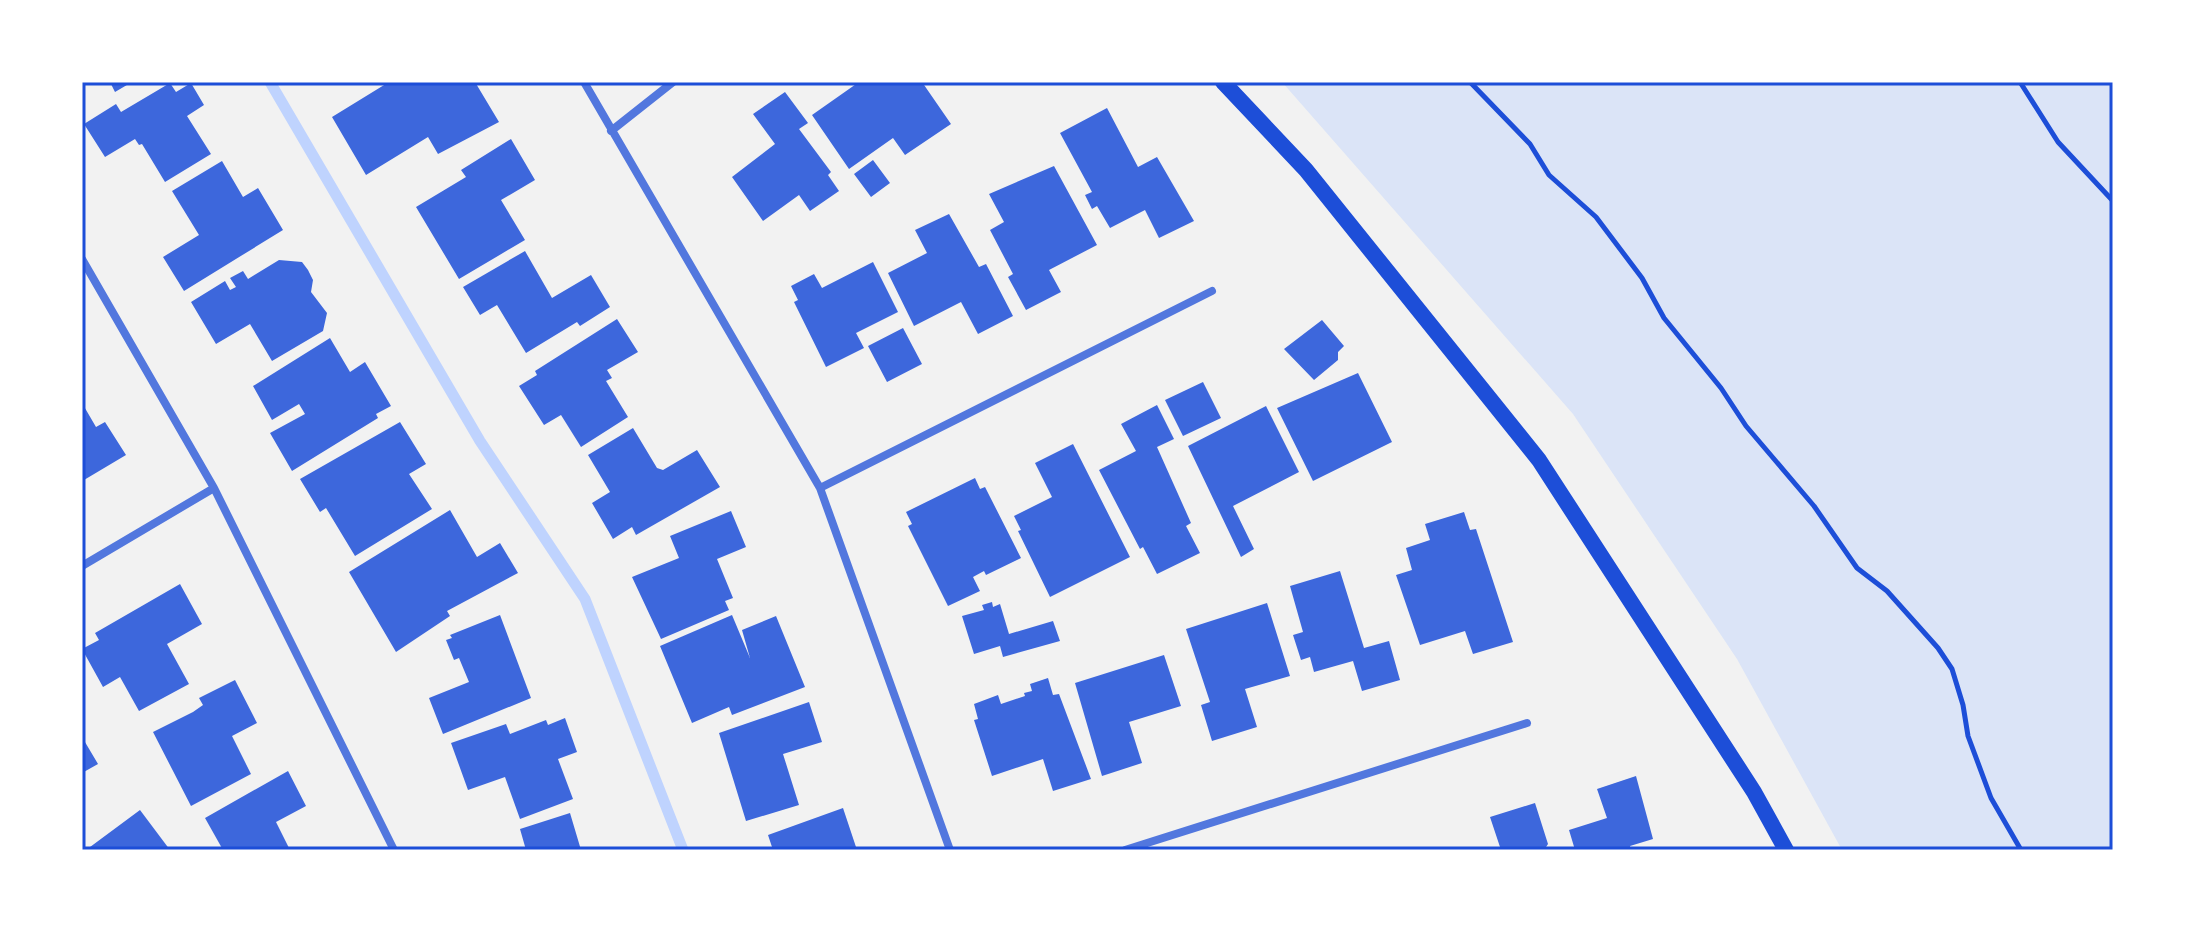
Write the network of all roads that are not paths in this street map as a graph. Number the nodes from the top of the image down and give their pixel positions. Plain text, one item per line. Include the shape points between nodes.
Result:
1 (584, 82) edge
2 (673, 82) edge
3 (1223, 82) edge
4 (611, 131) junction
5 (82, 259) edge
6 (1212, 291) dead end
7 (214, 488) junction
8 (820, 488) junction
9 (82, 566) edge
10 (1527, 723) dead end
11 (394, 850) edge
12 (950, 850) edge
13 (1125, 850) edge
14 (1786, 850) edge

1 - 4 street
2 - 4 street
3 - 14 main road via 1306,170 1539,460
4 - 8 street
5 - 7 street
6 - 8 street
7 - 9 street
7 - 11 street
8 - 12 street
10 - 13 street

